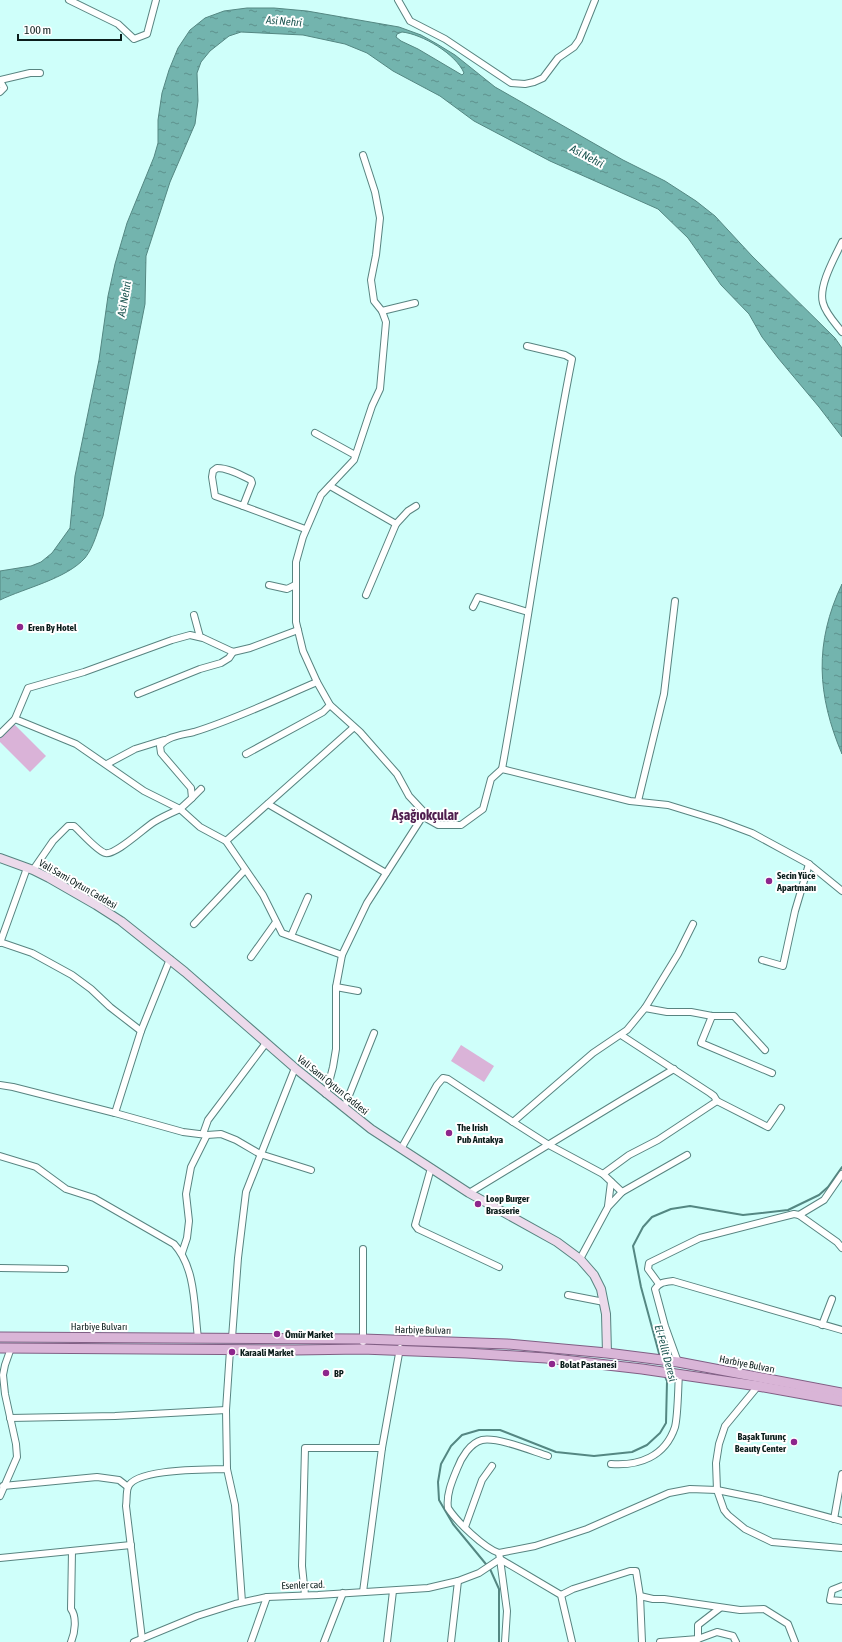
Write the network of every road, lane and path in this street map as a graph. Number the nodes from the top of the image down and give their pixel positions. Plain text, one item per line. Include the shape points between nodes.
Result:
1 (69, 0) edge
2 (156, 0) edge
3 (398, 0) edge
4 (595, 0) edge
5 (40, 74) dead end
6 (0, 80) edge
7 (0, 92) edge
8 (362, 155) dead end
9 (842, 242) edge
10 (415, 303) dead end
11 (382, 311) junction
12 (842, 332) edge
13 (527, 346) dead end
14 (315, 434) dead end
15 (355, 455) junction
16 (330, 486) junction
17 (243, 506) junction
18 (416, 506) dead end
19 (396, 524) junction
20 (305, 529) junction
21 (269, 585) dead end
22 (295, 585) junction
23 (366, 595) dead end
24 (675, 601) dead end
25 (473, 607) dead end
26 (528, 612) junction
27 (194, 615) dead end
28 (298, 630) junction
29 (200, 637) junction
30 (233, 652) junction
31 (317, 682) junction
32 (138, 694) dead end
33 (330, 705) junction
34 (15, 719) junction
35 (353, 728) junction
36 (0, 734) edge
37 (164, 740) junction
38 (246, 754) dead end
39 (107, 764) junction
40 (502, 769) junction
41 (201, 789) dead end
42 (192, 798) junction
43 (638, 801) junction
44 (268, 804) junction
45 (180, 809) junction
46 (422, 816) junction
47 (226, 841) junction
48 (0, 858) edge
49 (809, 864) junction
50 (30, 869) junction
51 (246, 870) junction
52 (386, 873) junction
53 (842, 891) edge
54 (308, 897) dead end
55 (276, 922) junction
56 (194, 924) dead end
57 (693, 924) dead end
58 (292, 936) junction
59 (0, 943) edge
60 (342, 955) junction
61 (251, 957) dead end
62 (170, 960) junction
63 (762, 960) dead end
64 (336, 988) junction
65 (358, 991) dead end
66 (645, 1008) junction
67 (712, 1016) junction
68 (141, 1032) junction
69 (374, 1033) dead end
70 (621, 1035) junction
71 (266, 1043) junction
72 (765, 1050) dead end
73 (295, 1068) junction
74 (674, 1069) junction
75 (772, 1073) dead end
76 (0, 1085) edge
77 (326, 1094) junction
78 (717, 1101) junction
79 (344, 1108) junction
80 (781, 1108) dead end
81 (116, 1113) junction
82 (513, 1122) junction
83 (205, 1134) junction
84 (549, 1144) junction
85 (401, 1149) junction
86 (260, 1154) junction
87 (687, 1155) dead end
88 (0, 1156) edge
89 (431, 1168) junction
90 (311, 1170) dead end
91 (603, 1174) junction
92 (842, 1174) edge
93 (611, 1182) junction
94 (622, 1192) junction
95 (469, 1194) junction
96 (608, 1207) junction
97 (799, 1215) junction
98 (842, 1248) edge
99 (363, 1249) dead end
100 (182, 1253) junction
101 (580, 1259) junction
102 (499, 1267) dead end
103 (0, 1268) edge
104 (65, 1269) dead end
105 (659, 1284) junction
106 (568, 1295) dead end
107 (832, 1299) dead end
108 (604, 1302) junction
109 (822, 1325) junction
110 (842, 1330) edge
111 (0, 1337) edge
112 (198, 1338) junction
113 (232, 1338) junction
114 (363, 1339) junction
115 (401, 1340) junction
116 (0, 1348) edge
117 (11, 1348) junction
118 (362, 1349) junction
119 (230, 1350) junction
120 (399, 1350) junction
121 (607, 1353) junction
122 (678, 1362) junction
123 (679, 1374) junction
124 (758, 1386) junction
125 (842, 1392) edge
126 (842, 1401) edge
127 (226, 1410) junction
128 (10, 1418) junction
129 (382, 1448) junction
130 (548, 1456) dead end
131 (611, 1464) dead end
132 (492, 1466) dead end
133 (227, 1470) junction
134 (842, 1474) edge
135 (2, 1486) edge
136 (128, 1487) junction
137 (717, 1490) junction
138 (0, 1496) edge
139 (834, 1519) junction
140 (842, 1521) edge
141 (465, 1527) junction
142 (131, 1545) junction
143 (842, 1548) edge
144 (72, 1551) junction
145 (500, 1556) junction
146 (0, 1558) edge
147 (458, 1581) junction
148 (842, 1586) edge
149 (394, 1591) junction
150 (363, 1592) junction
151 (343, 1593) junction
152 (305, 1595) junction
153 (561, 1595) junction
154 (640, 1596) junction
155 (267, 1597) junction
156 (842, 1601) edge
157 (242, 1602) junction
158 (720, 1608) junction
159 (153, 1634) junction
160 (698, 1638) junction
161 (142, 1639) junction
162 (71, 1642) edge
163 (134, 1642) edge
164 (154, 1642) edge
165 (251, 1642) edge
166 (324, 1642) edge
167 (387, 1642) edge
168 (451, 1642) edge
169 (505, 1642) edge
170 (572, 1642) edge
171 (642, 1642) edge
172 (660, 1642) edge
173 (736, 1642) edge
174 (795, 1642) edge

1 - 2 street via 118,24 134,38 147,34
3 - 4 street via 410,21 444,39 511,83 524,84 542,78 558,58 574,47
5 - 6 street via 30,73
6 - 7 street via 4,88
8 - 11 street via 375,192 380,218 371,280 374,301
9 - 12 street via 826,277 822,294 823,304
10 - 11 street
11 - 15 street via 386,322 380,389
13 - 26 street via 572,359
14 - 15 street
15 - 16 street via 354,460
16 - 19 street
16 - 20 street via 321,495
17 - 17 street via 251,480 222,468 213,471 215,496
17 - 20 street
18 - 19 street
19 - 23 street
20 - 22 street via 296,562
21 - 22 street via 287,589
22 - 28 street
24 - 43 street via 664,694
25 - 26 street via 478,597
26 - 40 street
27 - 29 street
28 - 30 street
28 - 31 street via 303,651
29 - 30 street
29 - 34 street via 190,635 172,640 84,672 28,688
30 - 32 street via 230,658 221,663
31 - 33 street
31 - 37 street via 195,731
33 - 35 street
33 - 38 street via 323,712
34 - 36 street
34 - 39 street via 76,744
35 - 44 street
35 - 46 street via 360,732 397,774 409,796 423,811
37 - 39 street via 134,749
37 - 42 street via 160,746 162,753 180,770 191,788
39 - 45 street via 144,791
40 - 43 street
40 - 46 street via 491,778 483,809 461,825 438,825
41 - 42 street
42 - 45 street
43 - 49 street via 668,805 720,821 752,833
44 - 47 street
44 - 52 street
45 - 47 street via 200,827
45 - 50 street via 154,822 109,853 99,849 74,826 68,826
46 - 52 street
47 - 51 street
48 - 50 street, Vali Sami Oytun Caddesi
49 - 53 street
49 - 63 street via 783,966
50 - 59 street
50 - 62 street, Vali Sami Oytun Caddesi via 108,912
51 - 55 street via 263,895
51 - 56 street
52 - 60 street via 367,903
54 - 58 street
55 - 58 street via 282,933
55 - 61 street
57 - 66 street
58 - 60 street
59 - 68 street via 37,956 72,975 91,988 110,1008
60 - 64 street
62 - 68 street
62 - 71 street, Vali Sami Oytun Caddesi
64 - 65 street
64 - 77 street via 336,1049
66 - 67 street
66 - 70 street
67 - 72 street via 734,1016
67 - 75 street via 701,1043
68 - 81 street
69 - 79 street
70 - 74 street
70 - 82 street via 593,1053
71 - 73 street, Vali Sami Oytun Caddesi
71 - 83 street via 208,1120
73 - 77 street, Vali Sami Oytun Caddesi
73 - 86 street
74 - 78 street via 714,1096
74 - 84 street
76 - 81 street via 14,1086
77 - 79 street, Vali Sami Oytun Caddesi
78 - 80 street via 768,1127
78 - 91 street
79 - 85 street, Vali Sami Oytun Caddesi
81 - 83 street via 183,1132
82 - 84 street
82 - 85 street via 443,1078 437,1084
83 - 86 street via 221,1134
83 - 100 street via 190,1174 186,1194 189,1221
84 - 91 street
84 - 95 street
85 - 89 street, Vali Sami Oytun Caddesi
86 - 90 street
86 - 113 street via 246,1192
87 - 94 street
88 - 100 street via 36,1167 66,1189 94,1198 174,1244
89 - 95 street, Vali Sami Oytun Caddesi
89 - 102 street via 416,1225 418,1229
91 - 93 street
92 - 97 street via 824,1200
93 - 94 street
93 - 96 street
94 - 96 street
95 - 101 street, Vali Sami Oytun Caddesi via 557,1242
96 - 101 street
97 - 98 street
97 - 105 street via 717,1232 682,1245 649,1263 648,1269
99 - 114 street
100 - 112 street via 190,1275
101 - 108 street, Vali Sami Oytun Caddesi via 598,1282
103 - 104 street
105 - 109 street via 673,1282
105 - 122 street via 655,1290
106 - 108 street
107 - 109 street
108 - 121 street, Vali Sami Oytun Caddesi
109 - 110 street
111 - 112 main road, Harbiye Bulvarı
112 - 113 main road, Harbiye Bulvarı
113 - 114 main road, Harbiye Bulvarı
114 - 115 main road, Harbiye Bulvarı
114 - 118 street
115 - 120 street
115 - 121 main road, Harbiye Bulvarı via 507,1344
116 - 117 main road, Harbiye Bulvarı
117 - 119 main road, Harbiye Bulvarı
117 - 128 street via 3,1375
118 - 119 main road, Harbiye Bulvarı
118 - 120 main road, Harbiye Bulvarı
119 - 127 street
120 - 123 main road, Harbiye Bulvarı via 546,1358
120 - 129 street
121 - 122 main road, Harbiye Bulvarı
122 - 125 main road, Harbiye Bulvarı
123 - 124 main road, Harbiye Bulvarı
123 - 131 street via 675,1426 665,1446 637,1463
124 - 126 main road, Harbiye Bulvarı
124 - 137 street via 725,1426 716,1463
127 - 128 street
127 - 133 street
128 - 135 street via 17,1457
129 - 150 street
129 - 152 street via 305,1448 302,1566
130 - 141 street via 493,1440 482,1440 475,1444 459,1464 447,1502 450,1512
132 - 141 street via 482,1480
133 - 136 street via 158,1472 144,1475
133 - 157 street via 235,1505
134 - 139 street
135 - 136 street via 96,1478 119,1480
135 - 138 street
136 - 142 street via 126,1506
137 - 139 street
137 - 143 street via 728,1515 745,1529 772,1542
137 - 145 street via 690,1489 669,1493 587,1530
139 - 140 street
141 - 145 street via 486,1547
142 - 144 street
142 - 161 street
144 - 146 street
144 - 162 street via 71,1609 75,1624
145 - 147 street, Esenler cad. via 479,1573
145 - 153 street
145 - 169 street via 507,1611
147 - 149 street, Esenler cad. via 428,1588
147 - 168 street
148 - 156 street via 832,1590 830,1600
149 - 150 street, Esenler cad.
149 - 167 street
150 - 151 street, Esenler cad.
151 - 152 street, Esenler cad.
151 - 166 street
152 - 155 street, Esenler cad.
153 - 154 street via 580,1586 636,1571
153 - 170 street
154 - 158 street
154 - 171 street
155 - 157 street, Esenler cad.
155 - 165 street
157 - 159 street, Esenler cad. via 197,1616
158 - 160 street via 698,1625
158 - 174 street via 764,1609 788,1624
159 - 161 street, Esenler cad.
159 - 164 street
160 - 172 street
160 - 173 street via 717,1632 733,1636
161 - 163 street, Esenler cad.

